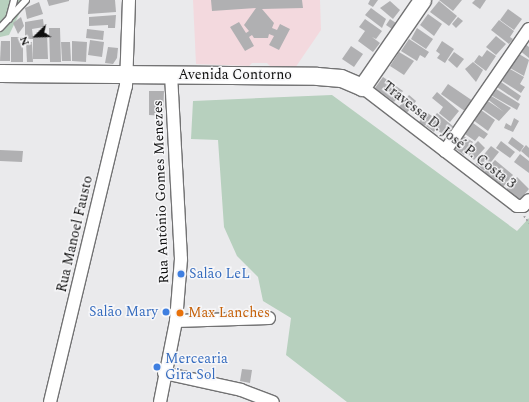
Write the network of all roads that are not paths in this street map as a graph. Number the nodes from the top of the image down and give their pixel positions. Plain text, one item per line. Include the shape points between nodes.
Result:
1 (14, 0) edge
2 (26, 0) edge
3 (129, 0) edge
4 (422, 0) edge
5 (7, 23) junction
6 (0, 28) edge
7 (529, 29) edge
8 (0, 73) edge
9 (127, 73) junction
10 (171, 74) junction
11 (362, 87) junction
12 (445, 151) junction
13 (529, 200) edge
14 (269, 318) dead end
15 (176, 321) junction
16 (164, 373) junction
17 (50, 402) edge
18 (160, 402) edge
19 (273, 402) edge

1 - 5 lane
2 - 5 lane
3 - 9 street, Rua Manoel Fausto
4 - 11 street
5 - 6 lane
7 - 12 street
8 - 9 street, Avenida Contorno
9 - 10 street, Avenida Contorno
9 - 17 street, Rua Manoel Fausto
10 - 11 street, Avenida Contorno via 323,76 341,78
10 - 15 street, Rua Antônio Gomes Menezes via 181,259
11 - 12 street, Travessa D. José P. Costa 3
12 - 13 street, Travessa D. José P. Costa 3 via 517,206 523,206
14 - 15 street
15 - 16 street, Rua Antônio Gomes Menezes
16 - 18 street, Rua Antônio Gomes Menezes
16 - 19 street via 241,390

